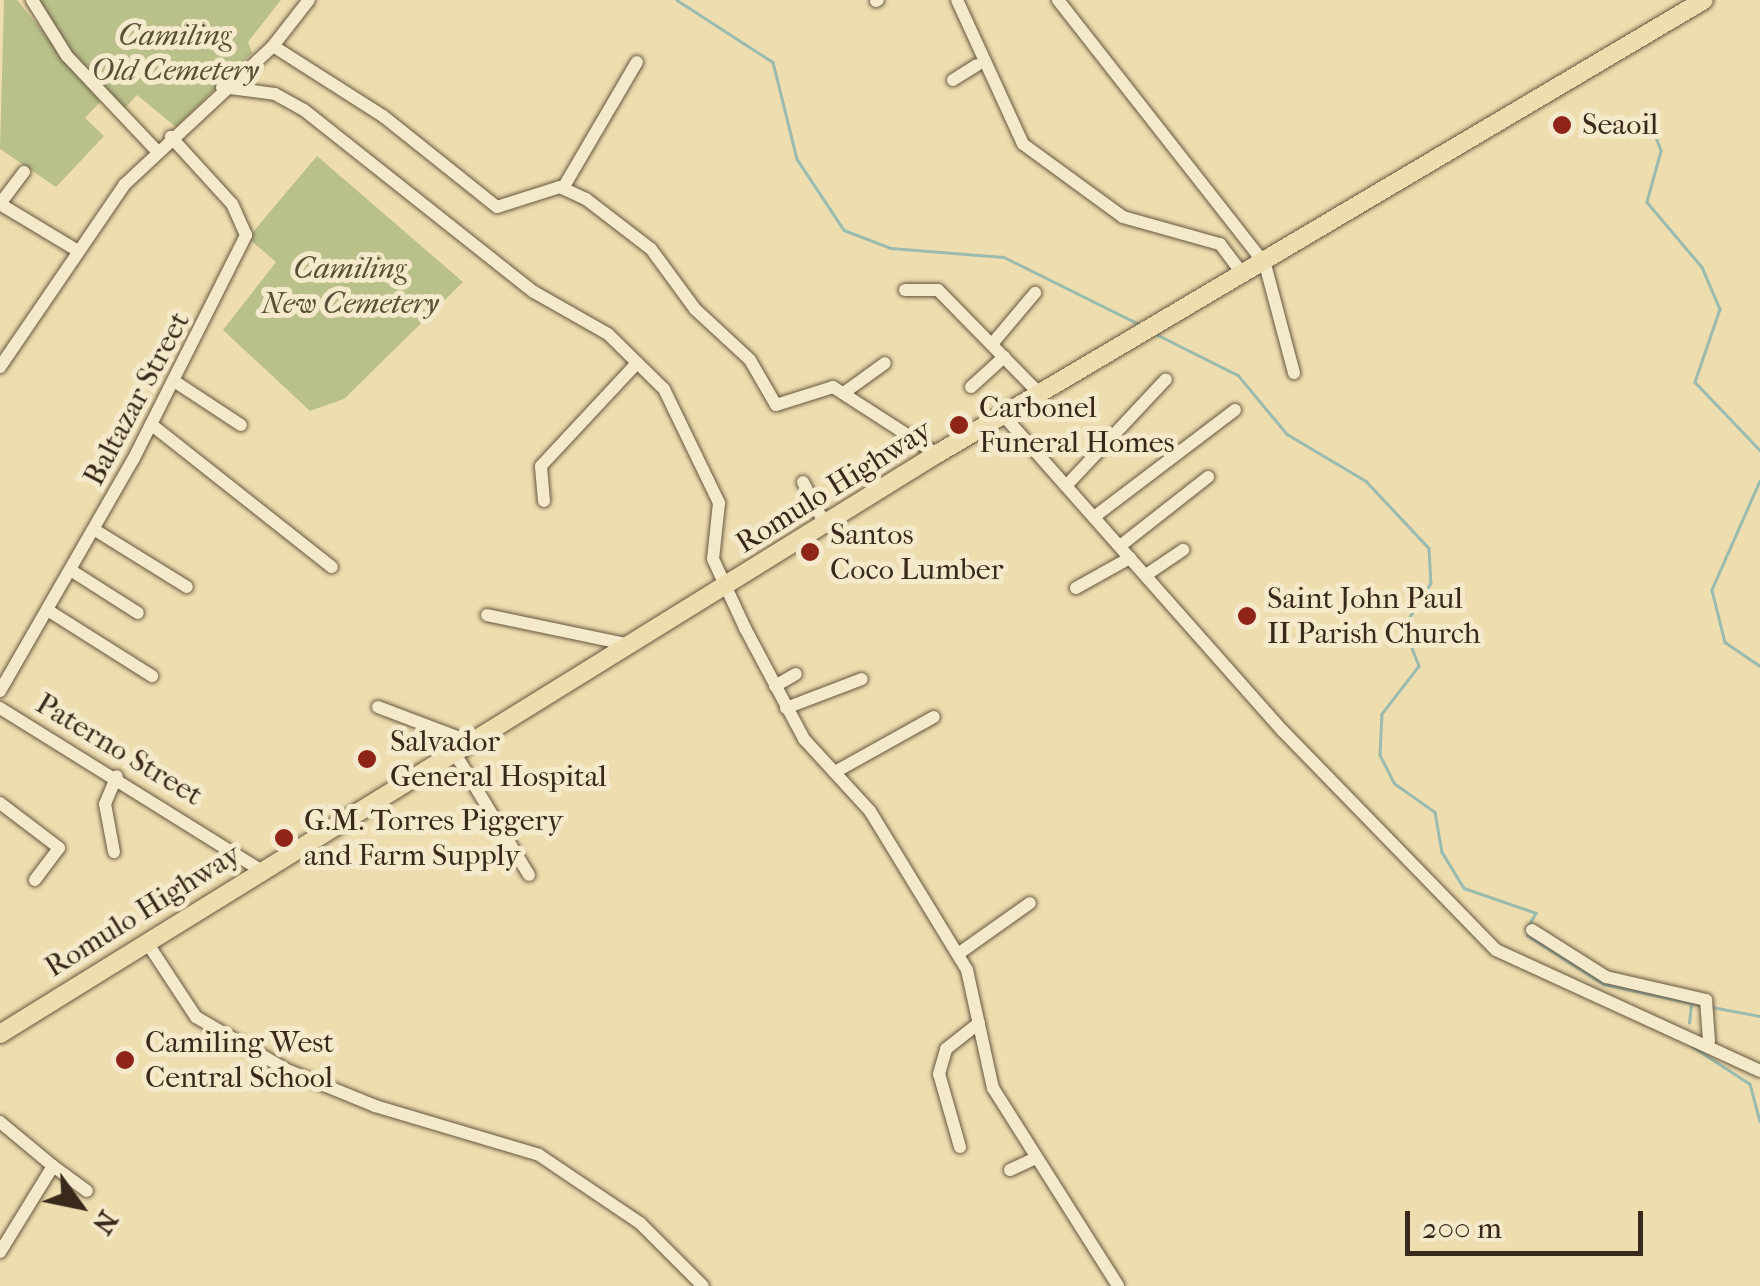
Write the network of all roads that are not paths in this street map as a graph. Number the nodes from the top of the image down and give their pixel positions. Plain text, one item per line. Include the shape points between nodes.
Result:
1 (32, 0) edge
2 (308, 0) edge
3 (957, 0) edge
4 (1058, 0) edge
5 (1704, 0) edge
6 (273, 46) junction
7 (637, 62) dead end
8 (981, 63) junction
9 (953, 80) dead end
10 (222, 88) junction
11 (171, 137) junction
12 (156, 150) junction
13 (24, 172) dead end
14 (563, 188) junction
15 (75, 249) junction
16 (1265, 264) junction
17 (1244, 276) junction
18 (905, 290) dead end
19 (1036, 292) dead end
20 (992, 344) junction
21 (1004, 357) junction
22 (885, 363) dead end
23 (637, 364) junction
24 (0, 367) edge
25 (1294, 373) dead end
26 (1166, 380) dead end
27 (174, 381) junction
28 (971, 387) dead end
29 (845, 392) junction
30 (1041, 394) junction
31 (1235, 410) dead end
32 (1004, 416) junction
33 (152, 425) junction
34 (241, 425) dead end
35 (936, 454) junction
36 (1208, 478) dead end
37 (803, 482) dead end
38 (1066, 486) junction
39 (544, 501) dead end
40 (1094, 517) junction
41 (825, 524) junction
42 (95, 530) junction
43 (1120, 546) junction
44 (1183, 550) dead end
45 (1130, 558) junction
46 (332, 567) dead end
47 (72, 571) junction
48 (1146, 575) junction
49 (187, 587) dead end
50 (726, 587) junction
51 (1076, 588) dead end
52 (49, 611) junction
53 (138, 613) dead end
54 (486, 615) dead end
55 (630, 645) junction
56 (0, 666) edge
57 (796, 674) dead end
58 (152, 676) dead end
59 (862, 679) dead end
60 (4, 685) edge
61 (775, 686) junction
62 (378, 707) dead end
63 (0, 708) edge
64 (786, 708) junction
65 (934, 718) dead end
66 (462, 747) junction
67 (835, 772) junction
68 (117, 776) junction
69 (0, 804) edge
70 (114, 852) dead end
71 (260, 870) junction
72 (529, 874) dead end
73 (35, 880) dead end
74 (1030, 903) dead end
75 (1532, 930) dead end
76 (146, 942) junction
77 (958, 954) junction
78 (980, 1023) junction
79 (0, 1034) edge
80 (1710, 1041) junction
81 (1760, 1071) edge
82 (0, 1122) edge
83 (960, 1147) dead end
84 (1036, 1158) junction
85 (53, 1166) junction
86 (1010, 1170) dead end
87 (87, 1191) dead end
88 (0, 1252) edge
89 (703, 1286) edge
90 (1118, 1286) edge

1 - 12 street via 67,56
2 - 6 street
3 - 8 street
4 - 16 street
5 - 16 highway, Romulo Highway
6 - 10 street
6 - 14 street via 384,116 498,208
7 - 14 street
8 - 9 street
8 - 17 street via 1002,112 1043,162 1122,217 1220,244
10 - 11 street
10 - 23 street via 275,94 304,110
11 - 12 street
11 - 27 street, Baltazar Street via 232,204 246,235
12 - 15 street
13 - 15 street via 0,204
14 - 29 street via 651,249 695,309 750,360 776,405 818,388
15 - 24 street
16 - 17 highway, Romulo Highway
16 - 25 street
17 - 30 highway, Romulo Highway
18 - 20 street via 938,290
19 - 20 street
20 - 21 street
21 - 28 street
21 - 30 street
22 - 29 street
23 - 39 street via 541,466
23 - 50 street via 672,402 719,503 713,559
26 - 38 street
27 - 33 street, Baltazar Street
27 - 34 street
29 - 35 street
30 - 32 highway, Romulo Highway
31 - 40 street
32 - 35 highway, Romulo Highway
32 - 38 street
33 - 42 street, Baltazar Street
33 - 46 street
35 - 41 highway, Romulo Highway
36 - 43 street
37 - 41 street
38 - 40 street
40 - 43 street
41 - 50 highway, Romulo Highway
42 - 47 street, Baltazar Street
42 - 49 street
43 - 45 street
44 - 48 street
45 - 48 street
45 - 51 street
47 - 52 street, Baltazar Street
47 - 53 street
48 - 80 street via 1496,950
50 - 55 highway, Romulo Highway
50 - 61 street
52 - 58 street
52 - 60 street, Baltazar Street
54 - 55 street
55 - 66 highway, Romulo Highway
56 - 60 street
57 - 61 street
59 - 64 street
61 - 64 street
62 - 66 street
63 - 68 street, Paterno Street
64 - 67 street
65 - 67 street
66 - 71 highway, Romulo Highway
66 - 72 street
67 - 77 street via 870,811
68 - 70 street via 105,804
68 - 71 street, Paterno Street
69 - 73 street via 59,848
71 - 76 highway, Romulo Highway
74 - 77 street
75 - 80 street via 1606,977 1706,1000
76 - 79 highway, Romulo Highway
76 - 89 street via 196,1017 374,1106 539,1155 640,1223
77 - 78 street
78 - 83 street via 946,1049 939,1074
78 - 84 street via 993,1088
80 - 81 street
82 - 85 street
84 - 86 street
84 - 90 street
85 - 87 street
85 - 88 street

